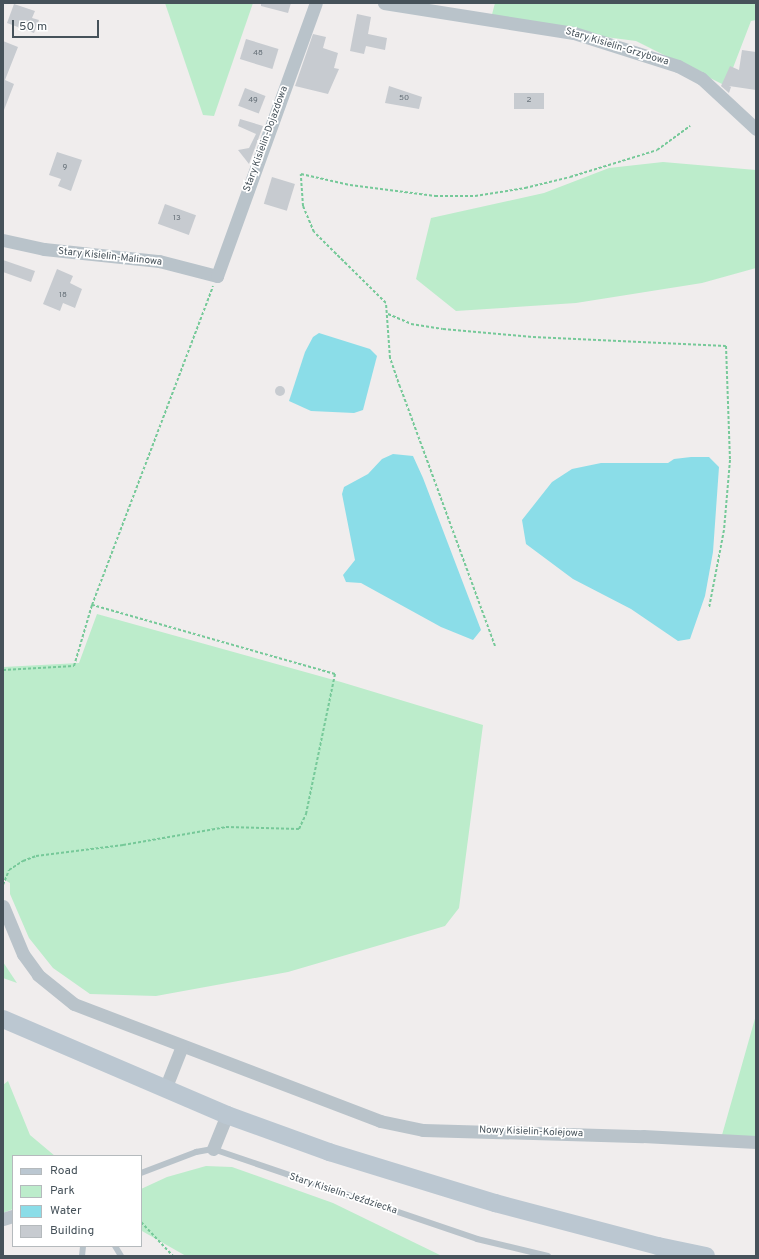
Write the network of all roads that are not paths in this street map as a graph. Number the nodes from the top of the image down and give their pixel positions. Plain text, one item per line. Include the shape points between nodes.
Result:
1 (316, 3) edge
2 (384, 3) edge
3 (756, 129) edge
4 (3, 240) edge
5 (216, 276) joint
6 (3, 906) edge
7 (3, 1019) edge
8 (182, 1046) junction
9 (165, 1089) junction
10 (227, 1115) junction
11 (756, 1142) edge
12 (213, 1149) junction
13 (142, 1173) edge
14 (116, 1247) edge
15 (121, 1256) edge
16 (548, 1256) edge
17 (706, 1256) edge

1 - 5 street, Stary Kisielin-Dojazdowa
2 - 3 street, Stary Kisielin-Grzybowa via 574,33 678,66 702,78
4 - 5 street, Stary Kisielin-Malinowa via 44,249 159,261
6 - 8 street, Nowy Kisielin-Kolejowa via 23,954 38,975 55,991 93,1014
7 - 9 main road
8 - 9 street
8 - 11 street, Nowy Kisielin-Kolejowa via 380,1121 423,1130 635,1135
9 - 10 main road
10 - 12 street
10 - 17 main road via 329,1152 495,1203
12 - 13 lane via 196,1152
12 - 16 lane, Stary Kisielin-Jeździecka via 477,1239
14 - 15 lane

